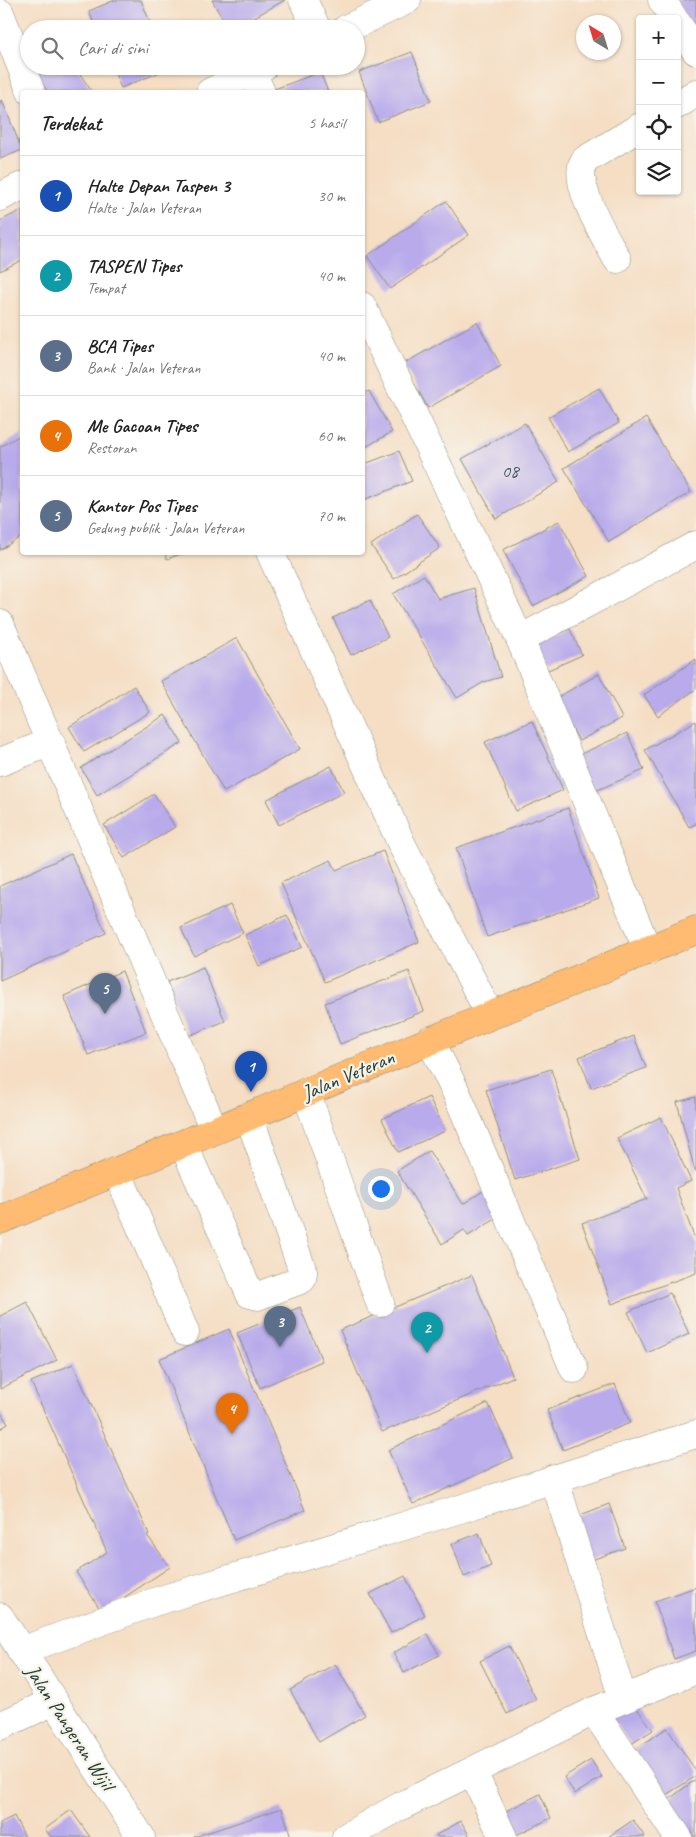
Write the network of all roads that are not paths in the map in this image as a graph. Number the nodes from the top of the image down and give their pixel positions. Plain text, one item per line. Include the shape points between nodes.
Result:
1 (302, 0) edge
2 (407, 0) edge
3 (662, 0) edge
4 (0, 13) edge
5 (671, 15) edge
6 (312, 20) edge
7 (365, 20) edge
8 (681, 29) edge
9 (696, 51) edge
10 (20, 64) edge
11 (24, 75) edge
12 (259, 77) edge
13 (30, 90) edge
14 (217, 90) edge
15 (696, 93) edge
16 (681, 102) edge
17 (636, 129) edge
18 (20, 187) edge
19 (0, 197) edge
20 (617, 259) dead end
21 (365, 312) edge
22 (696, 545) edge
23 (271, 555) edge
24 (0, 624) edge
25 (520, 639) junction
26 (51, 742) junction
27 (0, 762) edge
28 (696, 930) edge
29 (648, 951) junction
30 (490, 1015) junction
31 (430, 1040) junction
32 (306, 1092) junction
33 (249, 1116) junction
34 (214, 1130) junction
35 (182, 1144) junction
36 (117, 1171) junction
37 (0, 1220) edge
38 (380, 1303) dead end
39 (185, 1332) dead end
40 (574, 1369) dead end
41 (696, 1434) edge
42 (554, 1478) junction
43 (0, 1617) edge
44 (21, 1651) junction
45 (696, 1670) edge
46 (623, 1699) junction
47 (54, 1701) junction
48 (594, 1711) junction
49 (0, 1726) edge
50 (473, 1772) junction
51 (141, 1837) edge
52 (346, 1837) edge
53 (503, 1837) edge
54 (678, 1837) edge

1 - 6 street
2 - 7 street
3 - 5 street
4 - 10 street
8 - 9 street
11 - 13 street
12 - 14 street
15 - 16 street
17 - 20 street via 582,163 581,181
18 - 19 street
21 - 25 street
22 - 25 street
23 - 30 street via 402,845
24 - 26 street
25 - 29 street
26 - 27 street
26 - 34 street
28 - 29 main road, Jalan Veteran
29 - 30 main road, Jalan Veteran
30 - 31 main road, Jalan Veteran
31 - 32 main road, Jalan Veteran
31 - 40 street via 456,1092
32 - 33 main road, Jalan Veteran
32 - 38 street
33 - 34 main road, Jalan Veteran
33 - 35 street via 303,1272 302,1279 298,1281 258,1296 250,1294
34 - 35 main road, Jalan Veteran
35 - 36 main road, Jalan Veteran
36 - 37 main road, Jalan Veteran
36 - 39 street
41 - 42 street
42 - 44 street via 154,1602
42 - 46 street
43 - 44 street, Jalan Pangeran Wijil
44 - 47 street, Jalan Pangeran Wijil
45 - 46 street
46 - 48 street
47 - 49 street
47 - 51 street, Jalan Pangeran Wijil
48 - 50 street
48 - 54 street
50 - 52 street via 399,1807
50 - 53 street

